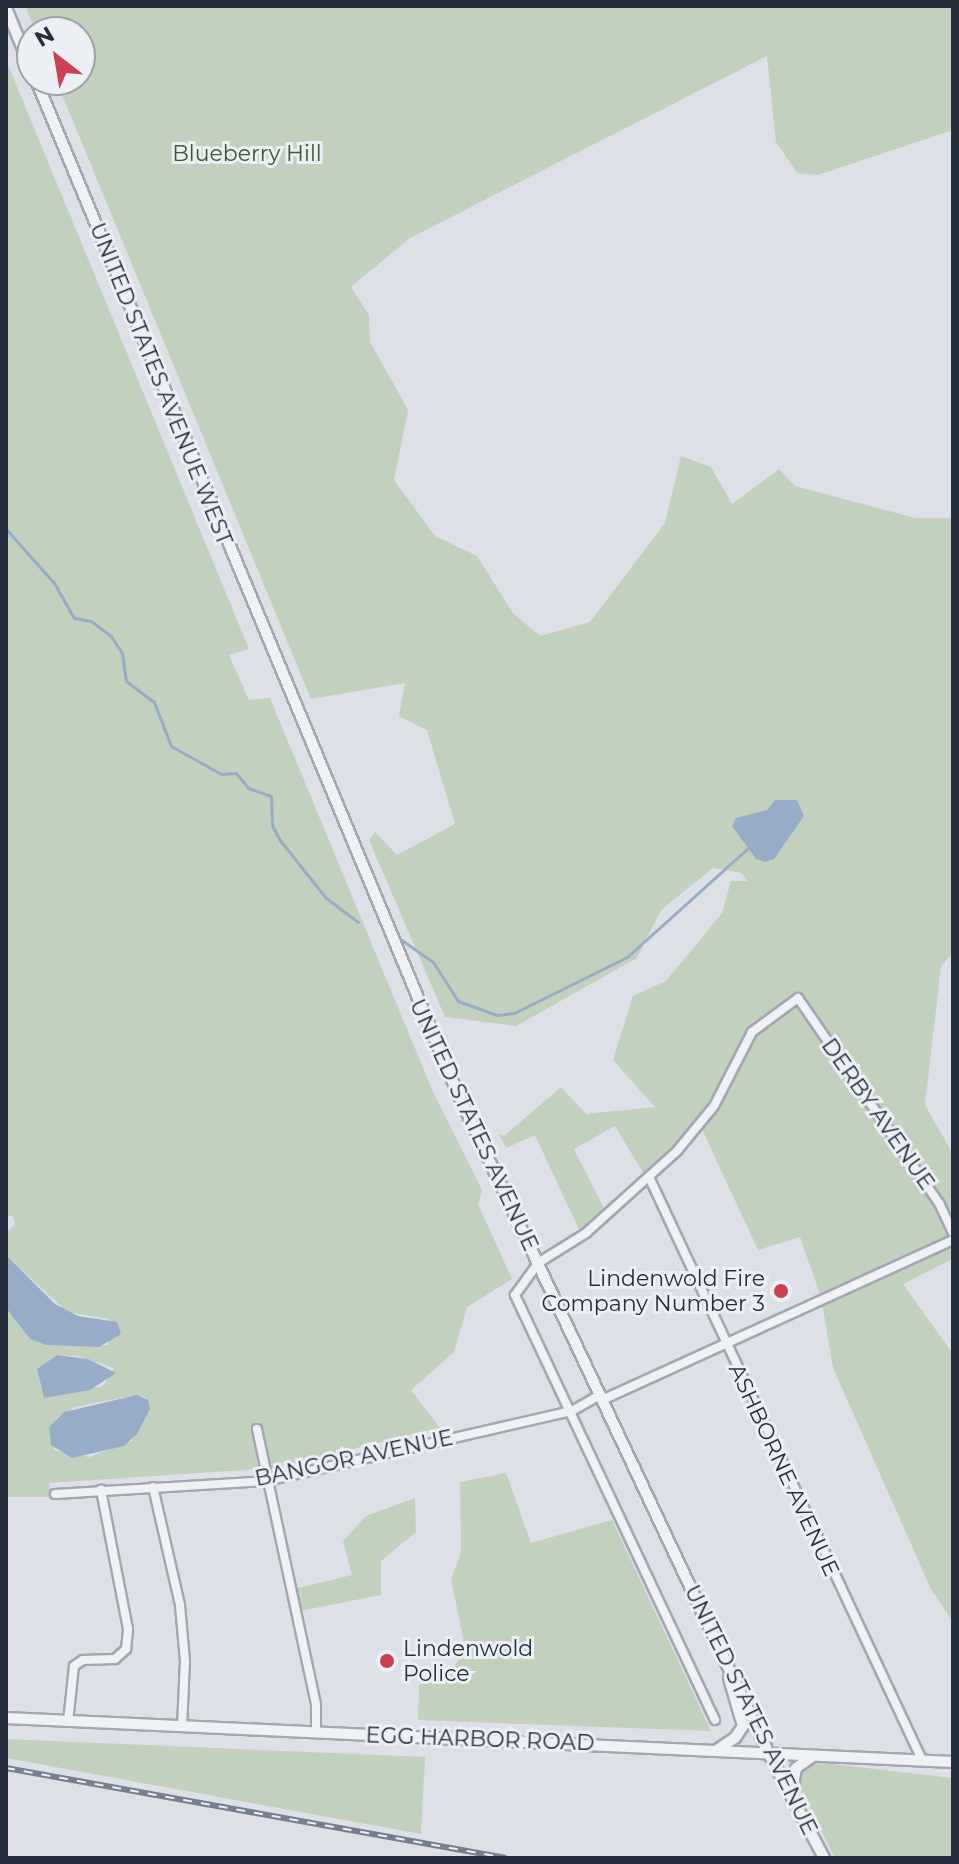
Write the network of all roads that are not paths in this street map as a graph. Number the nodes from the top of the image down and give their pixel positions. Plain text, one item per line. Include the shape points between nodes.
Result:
1 (6, 8) edge
2 (16, 32) edge
3 (43, 96) edge
4 (286, 687) joint
5 (650, 1179) junction
6 (953, 1233) edge
7 (953, 1240) edge
8 (538, 1263) junction
9 (725, 1342) junction
10 (601, 1398) junction
11 (572, 1411) junction
12 (257, 1429) dead end
13 (266, 1481) junction
14 (153, 1487) junction
15 (101, 1490) junction
16 (55, 1494) dead end
17 (728, 1668) junction
18 (6, 1718) edge
19 (715, 1720) dead end
20 (68, 1722) junction
21 (182, 1727) junction
22 (316, 1732) junction
23 (715, 1751) junction
24 (769, 1754) junction
25 (816, 1756) junction
26 (922, 1760) junction
27 (953, 1762) edge
28 (794, 1801) junction
29 (824, 1858) edge

1 - 2 street
3 - 4 street, UNITED STATES AVENUE WEST
4 - 8 street, UNITED STATES AVENUE via 400,961
5 - 6 street, DERBY AVENUE via 714,1106 752,1032 798,998 939,1203
5 - 8 street via 586,1233
5 - 9 street, ASHBORNE AVENUE
7 - 9 street, BANGOR AVENUE
8 - 10 street, UNITED STATES AVENUE
8 - 11 street, UNITED STATES AVENUE via 515,1295
9 - 10 street, BANGOR AVENUE
9 - 26 street, ASHBORNE AVENUE
10 - 11 street, BANGOR AVENUE
10 - 17 street, UNITED STATES AVENUE
11 - 13 street, BANGOR AVENUE
11 - 19 street, UNITED STATES AVENUE
12 - 13 street
13 - 14 street, BANGOR AVENUE
13 - 22 street via 316,1704
14 - 15 street, BANGOR AVENUE
14 - 21 street via 180,1605 185,1661
15 - 16 street, BANGOR AVENUE
15 - 20 street via 128,1629 126,1649 115,1659 83,1660 74,1666
17 - 23 street via 743,1726
17 - 24 street, UNITED STATES AVENUE
18 - 20 street, EGG HARBOR ROAD
20 - 21 street, EGG HARBOR ROAD
21 - 22 street, EGG HARBOR ROAD
22 - 23 street, EGG HARBOR ROAD
23 - 24 street, EGG HARBOR ROAD
24 - 25 street, EGG HARBOR ROAD
24 - 28 street, UNITED STATES AVENUE
25 - 26 street, EGG HARBOR ROAD
25 - 28 street via 801,1762 793,1775
26 - 27 street, EGG HARBOR ROAD
28 - 29 street, UNITED STATES AVENUE

